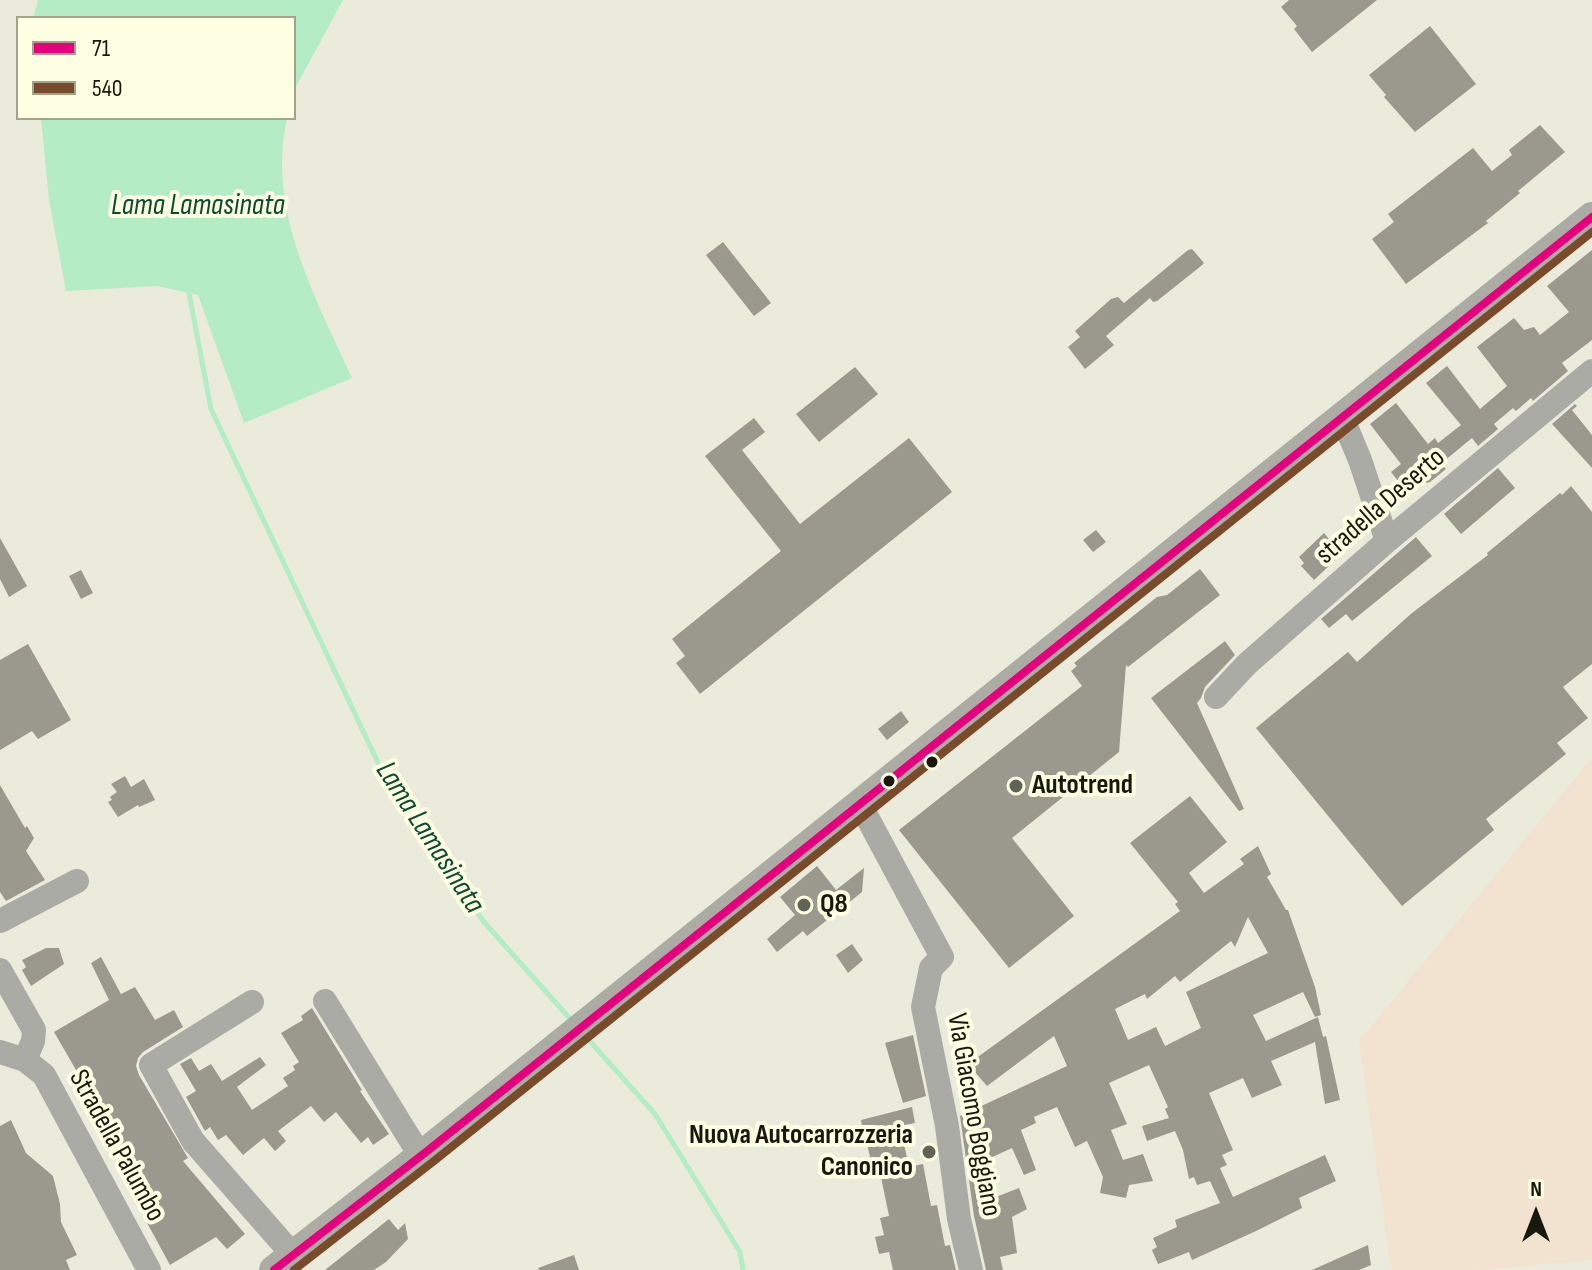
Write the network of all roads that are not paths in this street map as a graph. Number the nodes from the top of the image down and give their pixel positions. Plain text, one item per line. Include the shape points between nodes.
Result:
1 (1592, 217) edge
2 (1592, 371) edge
3 (1336, 422) junction
4 (1387, 541) junction
5 (1216, 697) dead end
6 (860, 804) junction
7 (77, 881) dead end
8 (0, 921) edge
9 (0, 970) edge
10 (325, 1001) dead end
11 (252, 1002) dead end
12 (0, 1052) edge
13 (25, 1060) junction
14 (423, 1154) junction
15 (286, 1264) edge
16 (149, 1270) edge
17 (971, 1270) edge

1 - 3 main road
2 - 4 street, stradella Deserto
3 - 4 street via 1347,429
3 - 6 main road
4 - 5 street, stradella Deserto
6 - 14 main road
6 - 17 street, Via Giacomo Boggiano via 942,957 931,968 923,1007
7 - 8 street
9 - 13 street, Stradella Palumbo via 34,1030
10 - 14 street
11 - 15 street via 151,1065 193,1141
12 - 13 street
13 - 16 street, Stradella Palumbo via 44,1075 57,1096
14 - 15 main road

